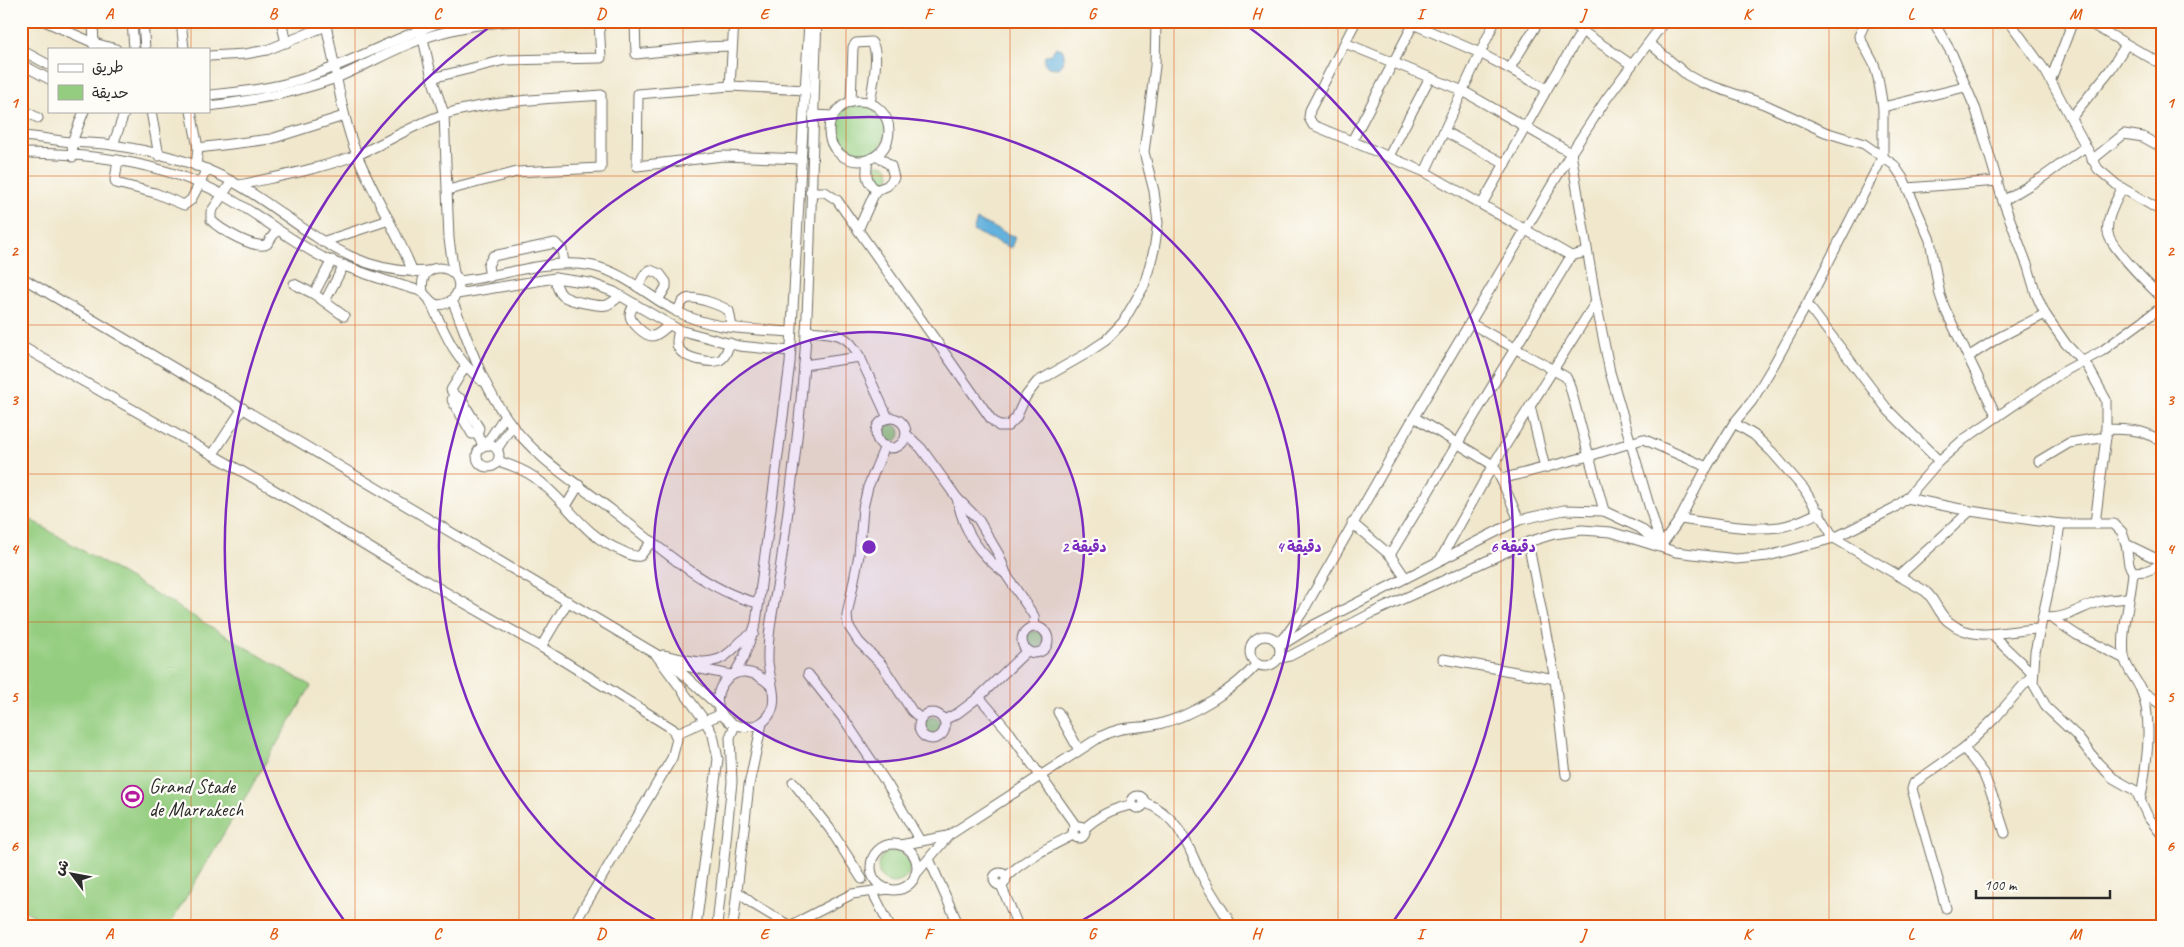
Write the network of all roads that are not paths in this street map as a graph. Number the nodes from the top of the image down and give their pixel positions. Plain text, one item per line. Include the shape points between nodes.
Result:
1 (44, 21) edge
2 (93, 21) edge
3 (132, 21) edge
4 (144, 21) edge
5 (181, 21) edge
6 (281, 21) edge
7 (444, 21) edge
8 (517, 21) edge
9 (599, 21) edge
10 (635, 21) edge
11 (734, 21) edge
12 (809, 21) edge
13 (817, 21) edge
14 (1156, 21) edge
15 (1356, 21) edge
16 (1495, 21) edge
17 (1539, 21) edge
18 (1567, 21) edge
19 (1588, 21) edge
20 (1866, 21) edge
21 (1933, 21) edge
22 (2009, 21) edge
23 (2073, 21) edge
24 (2086, 21) edge
25 (1664, 22) edge
26 (1414, 23) edge
27 (326, 24) edge
28 (420, 25) edge
29 (1582, 31) junction
30 (422, 39) junction
31 (286, 43) junction
32 (1344, 43) junction
33 (1649, 43) junction
34 (2126, 45) junction
35 (94, 46) edge
36 (732, 46) junction
37 (109, 48) edge
38 (134, 48) edge
39 (146, 48) edge
40 (184, 48) edge
41 (21, 50) edge
42 (1480, 53) junction
43 (210, 56) edge
44 (1393, 62) junction
45 (21, 64) edge
46 (48, 64) edge
47 (1632, 65) junction
48 (2163, 65) edge
49 (335, 67) junction
50 (1510, 68) junction
51 (337, 77) junction
52 (1430, 77) junction
53 (48, 78) edge
54 (432, 78) junction
55 (2051, 79) junction
56 (730, 86) junction
57 (1965, 88) junction
58 (1547, 89) junction
59 (806, 90) junction
60 (1463, 91) junction
61 (210, 95) edge
62 (851, 102) junction
63 (870, 103) junction
64 (210, 106) edge
65 (1884, 106) junction
66 (21, 109) edge
67 (84, 112) edge
68 (125, 112) edge
69 (151, 112) edge
70 (191, 112) edge
71 (444, 114) junction
72 (813, 115) junction
73 (344, 116) junction
74 (833, 116) junction
75 (38, 118) dead end
76 (2071, 118) junction
77 (1526, 126) junction
78 (1444, 131) junction
79 (21, 136) edge
80 (1352, 141) junction
81 (72, 142) junction
82 (813, 144) junction
83 (113, 145) junction
84 (832, 145) junction
85 (2085, 147) junction
86 (198, 148) junction
87 (2163, 148) edge
88 (21, 153) edge
89 (1571, 153) junction
90 (357, 154) junction
91 (877, 154) junction
92 (73, 156) junction
93 (159, 156) junction
94 (1389, 156) junction
95 (1883, 156) junction
96 (802, 159) junction
97 (118, 160) junction
98 (868, 160) junction
99 (2092, 160) junction
100 (1506, 164) junction
101 (196, 166) junction
102 (207, 169) junction
103 (1425, 172) junction
104 (1998, 180) junction
105 (232, 181) junction
106 (201, 184) junction
107 (240, 185) junction
108 (1907, 188) junction
109 (2122, 188) junction
110 (448, 190) junction
111 (876, 190) junction
112 (810, 192) junction
113 (223, 195) junction
114 (2003, 201) junction
115 (1482, 204) junction
116 (279, 212) junction
117 (2163, 212) edge
118 (389, 220) junction
119 (274, 228) junction
120 (1526, 229) junction
121 (858, 230) junction
122 (322, 242) junction
123 (1587, 252) junction
124 (344, 253) junction
125 (1571, 256) junction
126 (338, 263) junction
127 (564, 263) junction
128 (593, 266) junction
129 (429, 271) junction
130 (414, 272) junction
131 (21, 277) edge
132 (456, 277) junction
133 (490, 278) junction
134 (555, 278) junction
135 (590, 283) junction
136 (294, 284) dead end
137 (638, 287) junction
138 (423, 292) junction
139 (314, 294) junction
140 (620, 296) junction
141 (454, 297) junction
142 (2163, 299) edge
143 (658, 300) junction
144 (324, 301) junction
145 (430, 301) junction
146 (1596, 302) junction
147 (635, 304) junction
148 (1807, 304) junction
149 (2163, 306) edge
150 (677, 312) junction
151 (2046, 314) junction
152 (344, 316) dead end
153 (1470, 324) junction
154 (668, 325) junction
155 (732, 327) junction
156 (679, 330) junction
157 (767, 330) junction
158 (806, 331) junction
159 (791, 332) junction
160 (730, 343) junction
161 (21, 346) edge
162 (765, 348) junction
163 (1514, 350) junction
164 (790, 351) junction
165 (860, 357) junction
166 (1968, 357) junction
167 (2083, 361) junction
168 (804, 365) junction
169 (465, 367) junction
170 (1552, 369) junction
171 (484, 382) junction
172 (1530, 406) junction
173 (243, 408) junction
174 (505, 416) junction
175 (1414, 417) junction
176 (1997, 417) junction
177 (888, 418) junction
178 (1734, 423) junction
179 (512, 426) junction
180 (2106, 433) junction
181 (906, 434) junction
182 (1631, 442) junction
183 (1457, 443) junction
184 (2163, 444) edge
185 (484, 445) junction
186 (885, 446) junction
187 (498, 449) junction
188 (213, 454) junction
189 (1590, 456) junction
190 (498, 461) junction
191 (1939, 461) junction
192 (2040, 461) dead end
193 (1493, 465) junction
194 (1707, 467) junction
195 (1545, 468) junction
196 (1501, 479) junction
197 (579, 485) junction
198 (957, 498) junction
199 (1907, 498) junction
200 (566, 506) junction
201 (1604, 511) junction
202 (1970, 511) junction
203 (1820, 512) junction
204 (1680, 519) junction
205 (1519, 520) junction
206 (1352, 523) junction
207 (2095, 523) junction
208 (2060, 524) junction
209 (1834, 538) junction
210 (652, 541) junction
211 (1528, 542) junction
212 (2126, 544) junction
213 (1661, 546) junction
214 (1390, 555) junction
215 (1440, 560) junction
216 (2163, 563) edge
217 (2132, 572) junction
218 (1007, 576) junction
219 (1899, 576) junction
220 (1405, 577) junction
221 (2129, 597) junction
222 (568, 601) junction
223 (759, 603) junction
224 (2048, 618) junction
225 (1035, 627) junction
226 (2040, 629) junction
227 (754, 633) junction
228 (1991, 634) junction
229 (1279, 645) junction
230 (541, 646) junction
231 (1028, 650) junction
232 (656, 653) junction
233 (2124, 658) junction
234 (1278, 659) junction
235 (1443, 659) dead end
236 (671, 662) junction
237 (1257, 664) junction
238 (733, 674) junction
239 (808, 674) dead end
240 (2033, 674) junction
241 (1555, 680) junction
242 (770, 686) junction
243 (2142, 691) junction
244 (979, 697) junction
245 (2163, 706) edge
246 (720, 710) junction
247 (1058, 712) dead end
248 (921, 719) junction
249 (944, 720) junction
250 (705, 721) junction
251 (762, 722) junction
252 (735, 725) junction
253 (675, 734) junction
254 (1964, 748) junction
255 (1079, 750) junction
256 (1040, 775) junction
257 (1566, 775) dead end
258 (793, 782) dead end
259 (2141, 797) junction
260 (1078, 830) junction
261 (2005, 833) dead end
262 (948, 836) junction
263 (2163, 836) edge
264 (920, 841) junction
265 (900, 845) junction
266 (929, 859) junction
267 (871, 865) junction
268 (915, 875) junction
269 (862, 879) junction
270 (889, 889) junction
271 (872, 891) junction
272 (738, 892) junction
273 (852, 894) junction
274 (1946, 908) dead end
275 (573, 926) edge
276 (696, 926) edge
277 (717, 926) edge
278 (734, 926) edge
279 (790, 926) edge
280 (890, 926) edge
281 (959, 926) edge
282 (1018, 926) edge
283 (1232, 926) edge

1 - 35 street
2 - 35 street
3 - 38 street
4 - 39 street
5 - 40 street
6 - 31 street
7 - 28 street
8 - 30 street via 451,30
9 - 54 street via 602,58 504,60
10 - 36 street via 636,54
11 - 36 street
12 - 59 street
13 - 72 street
14 - 121 street via 1154,82 1144,152 1158,223 1144,286 1123,322 1106,341 1037,382 1008,426 999,426 992,419
15 - 32 street
16 - 42 street
17 - 50 street
18 - 29 street
19 - 29 street
20 - 65 street via 1859,36 1874,64
21 - 57 street via 1952,54
22 - 55 street
23 - 55 street
24 - 34 street
25 - 33 street
26 - 42 street
26 - 44 street
27 - 31 street
27 - 49 street
28 - 30 street
28 - 49 street
29 - 47 street
29 - 58 street
30 - 51 street
30 - 54 street
31 - 43 street via 246,54
32 - 44 street
32 - 80 street via 1309,118 1316,128
33 - 47 street
33 - 95 street via 1700,82 1764,104 1825,132 1864,144
34 - 48 street
34 - 76 street
35 - 37 street
36 - 56 street
41 - 46 street
42 - 50 street
42 - 60 street
44 - 52 street
44 - 80 street
45 - 53 street
47 - 89 street
49 - 51 street
49 - 61 street via 297,80
50 - 58 street
51 - 64 street via 299,91
51 - 73 street
52 - 60 street
52 - 94 street
54 - 71 street
55 - 76 street
56 - 59 street
56 - 96 street via 638,94 637,166 723,156
57 - 65 street
57 - 104 street via 1976,110
58 - 77 street
59 - 96 street
60 - 77 street
60 - 78 street
62 - 63 street
62 - 63 street via 853,47 856,42 871,42 875,63
62 - 74 street
63 - 91 street via 885,116 888,125 886,144
65 - 95 street
66 - 75 street
67 - 81 street
68 - 83 street
69 - 93 street
70 - 86 street
71 - 90 street
71 - 110 street
71 - 110 street via 500,104 601,95 602,168 517,172
72 - 74 street
72 - 82 street
73 - 86 street via 271,139
73 - 90 street
74 - 84 street via 828,131
76 - 85 street
77 - 89 street
77 - 100 street
78 - 100 street
78 - 103 street
79 - 81 street
80 - 94 street
81 - 83 street
81 - 92 street
82 - 84 street
82 - 112 street
83 - 93 street
84 - 98 street via 842,157 852,161
85 - 99 street
85 - 114 street
86 - 101 street
87 - 99 street via 2143,137 2124,134
88 - 92 street
89 - 120 street
89 - 123 street
90 - 107 street
90 - 118 street
91 - 98 street
91 - 111 street via 891,166 894,175 888,186
92 - 97 street
93 - 101 street
94 - 103 street
95 - 108 street via 1900,172
95 - 148 street
96 - 159 street
97 - 106 street via 172,172
97 - 106 street via 116,183 184,204 191,200
98 - 111 street via 866,178
99 - 109 street via 2105,176
100 - 115 street
101 - 102 street
102 - 105 street
102 - 106 street
103 - 115 street
104 - 108 street
104 - 114 street
105 - 107 street
105 - 113 street
106 - 113 street
107 - 116 street
108 - 166 street via 1930,240 1945,309
109 - 117 street
109 - 142 street via 2109,219 2108,234 2118,250
110 - 132 street via 449,240
111 - 121 street
112 - 121 street via 825,192 837,200
112 - 158 street
113 - 119 street
113 - 119 street via 211,212 214,223 260,247 267,244
114 - 151 street
115 - 120 street
116 - 119 street
116 - 122 street
118 - 122 street
118 - 130 street
119 - 126 street
120 - 125 street
120 - 153 street
122 - 124 street
123 - 125 street
123 - 146 street
124 - 126 street
124 - 130 street via 390,269
125 - 163 street
126 - 138 street
126 - 139 street
126 - 144 street
127 - 128 street
127 - 133 street
127 - 133 street via 560,245 546,245 493,256 488,265
128 - 135 street
128 - 137 street via 618,273
129 - 130 street
129 - 132 street via 439,267
129 - 138 street via 422,281
131 - 173 street
132 - 133 street
132 - 141 street
134 - 135 street
134 - 140 street via 559,291 571,300 606,305
134 - 141 street
135 - 140 street
136 - 139 street
137 - 143 street
137 - 143 street via 650,270 660,274 666,287
138 - 145 street
139 - 144 street
140 - 147 street
141 - 145 street via 441,304
141 - 171 street
143 - 150 street
144 - 152 street
145 - 169 street
146 - 170 street
146 - 182 street via 1610,372
147 - 154 street
147 - 154 street via 631,319 648,334 657,335
148 - 178 street via 1752,401
148 - 191 street via 1888,410
149 - 167 street via 2102,351
150 - 155 street via 716,326
150 - 155 street via 686,299 701,300 729,311
151 - 166 street
151 - 167 street via 2066,344
153 - 163 street
153 - 175 street
154 - 156 street
155 - 157 street
156 - 160 street
156 - 160 street via 677,346 688,356 721,360
157 - 159 street
157 - 162 street
158 - 165 street via 839,334 854,346
158 - 168 street
159 - 164 street
160 - 162 street
161 - 188 street
162 - 164 street
163 - 170 street
163 - 183 street
164 - 223 street
165 - 168 street
165 - 177 street
166 - 176 street
167 - 176 street
167 - 180 street via 2106,400
168 - 242 street via 790,501 771,628
169 - 171 street
169 - 185 street via 451,390 461,398 479,428 477,434
170 - 172 street
170 - 189 street via 1570,383
171 - 174 street
172 - 193 street
172 - 195 street
173 - 188 street
173 - 222 street
174 - 179 street
174 - 185 street
175 - 183 street
175 - 206 street
176 - 191 street
177 - 181 street via 901,422
177 - 186 street via 880,422 876,431 878,440
178 - 194 street
178 - 203 street via 1754,435 1772,452
179 - 187 street
179 - 197 street via 547,462
180 - 184 street via 2134,430 2148,433
180 - 192 street via 2069,443
180 - 207 street
181 - 186 street via 898,446
181 - 198 street via 921,448
182 - 189 street
182 - 194 street via 1646,439
182 - 213 street
183 - 193 street
183 - 214 street
185 - 187 street
185 - 190 street via 477,453 478,462 490,467
186 - 248 street via 863,508 848,625
187 - 190 street
188 - 230 street
189 - 195 street
189 - 201 street
190 - 200 street via 535,478
191 - 199 street
193 - 196 street
193 - 215 street
194 - 204 street
195 - 196 street
196 - 205 street
197 - 200 street
197 - 210 street
198 - 218 street via 978,518
198 - 218 street via 961,518 978,549
199 - 202 street
199 - 209 street via 1894,508
200 - 210 street via 597,539 627,553 640,556
201 - 205 street via 1564,510
201 - 213 street via 1640,528
202 - 208 street
202 - 219 street
203 - 204 street via 1780,526 1745,527
203 - 209 street
204 - 213 street
205 - 215 street
206 - 214 street
206 - 229 street via 1302,613
207 - 208 street
207 - 212 street via 2114,524 2122,532
208 - 224 street
209 - 213 street via 1768,556 1736,559 1676,552
209 - 219 street
210 - 223 street via 699,577
211 - 213 street via 1582,530 1611,532
211 - 234 street
211 - 241 street
212 - 216 street
212 - 217 street
214 - 220 street
215 - 220 street
216 - 217 street via 2146,571
217 - 221 street
218 - 225 street via 1034,616
219 - 228 street via 1933,597 1949,622 1980,636
220 - 229 street
221 - 224 street via 2103,600 2075,613
221 - 233 street
222 - 230 street
222 - 232 street
223 - 227 street
224 - 226 street
224 - 233 street
225 - 231 street via 1027,630 1023,638
225 - 231 street via 1046,633 1048,641 1040,652
226 - 228 street
226 - 240 street
227 - 232 street via 744,637 723,658 703,663
227 - 238 street
228 - 240 street
229 - 234 street
229 - 237 street via 1267,636 1255,640 1250,652
230 - 253 street via 657,718
231 - 244 street
232 - 236 street
232 - 250 street
233 - 243 street
234 - 237 street via 1268,666
235 - 241 street
236 - 238 street
236 - 246 street
237 - 255 street via 1226,693 1178,718 1113,730
238 - 242 street via 749,671 761,676
238 - 246 street via 723,683 718,694
239 - 264 street via 846,722
240 - 254 street
240 - 259 street via 2033,683 2047,708 2076,734 2108,773
241 - 257 street
242 - 251 street via 774,699 771,712
243 - 245 street
243 - 259 street via 2147,734
244 - 249 street
244 - 256 street
246 - 250 street
246 - 252 street
247 - 255 street
248 - 249 street via 931,713
248 - 249 street via 921,732 932,739 943,732
250 - 253 street
250 - 276 street via 713,734 718,758
251 - 252 street via 749,727
251 - 272 street via 749,786
252 - 277 street via 730,737 732,782
253 - 275 street via 676,748 668,766
254 - 261 street via 1983,773
254 - 274 street via 1914,783 1912,789
255 - 256 street
256 - 260 street
256 - 262 street
258 - 269 street via 830,829
259 - 263 street via 2148,817
260 - 282 street via 1018,865 1004,881
260 - 283 street via 1111,810 1132,805 1140,808 1144,802 1163,812 1192,850 1200,872
262 - 264 street
262 - 266 street
264 - 265 street
265 - 267 street via 881,848
265 - 268 street via 907,848 916,860
266 - 268 street
266 - 281 street
267 - 269 street
267 - 270 street via 871,872 878,883
268 - 270 street via 907,885
269 - 273 street
270 - 271 street
271 - 273 street
271 - 280 street
272 - 278 street
272 - 279 street
273 - 279 street

